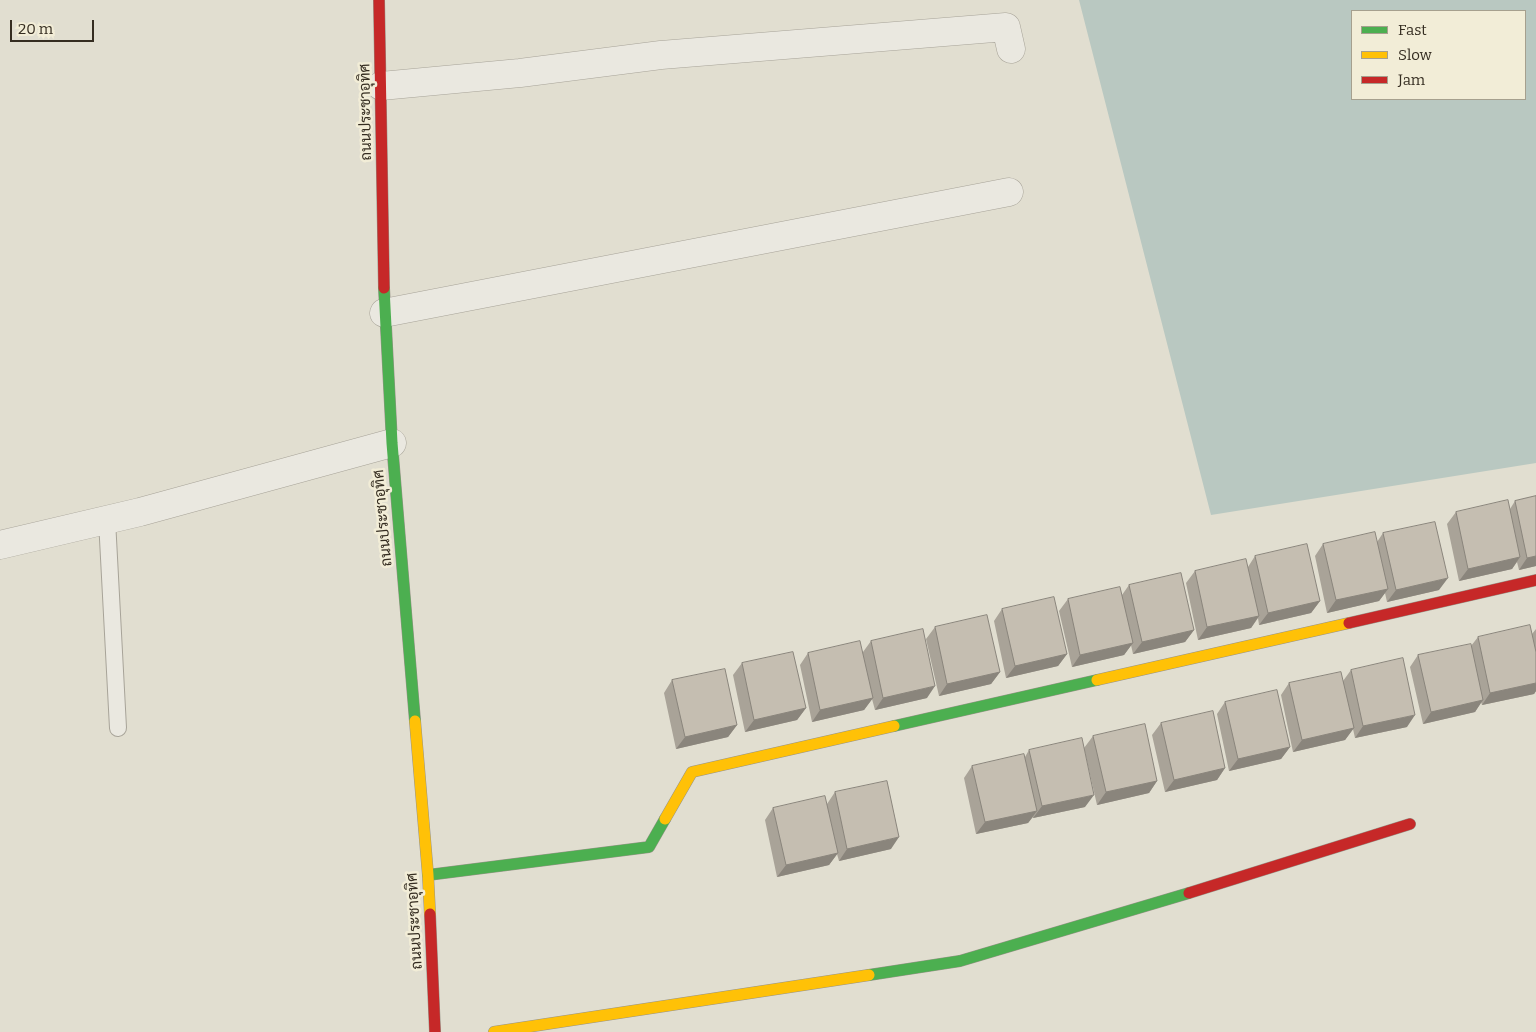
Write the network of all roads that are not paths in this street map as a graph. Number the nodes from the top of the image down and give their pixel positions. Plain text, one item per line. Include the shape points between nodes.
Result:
1 (379, 0) edge
2 (1011, 50) dead end
3 (380, 86) junction
4 (1009, 192) dead end
5 (384, 313) junction
6 (392, 443) junction
7 (106, 520) junction
8 (0, 545) edge
9 (1536, 580) edge
10 (118, 728) dead end
11 (1410, 824) dead end
12 (428, 875) junction
13 (435, 1032) edge
14 (494, 1032) edge

1 - 3 street, ถนนประชาอุทิศ
2 - 3 street via 1006,27 661,55
3 - 5 street, ถนนประชาอุทิศ
4 - 5 street
5 - 6 street, ถนนประชาอุทิศ
6 - 7 street
6 - 12 street, ถนนประชาอุทิศ
7 - 8 street
7 - 10 lane
9 - 12 street via 692,772 649,847
11 - 14 street via 960,961
12 - 13 street, ถนนประชาอุทิศ

